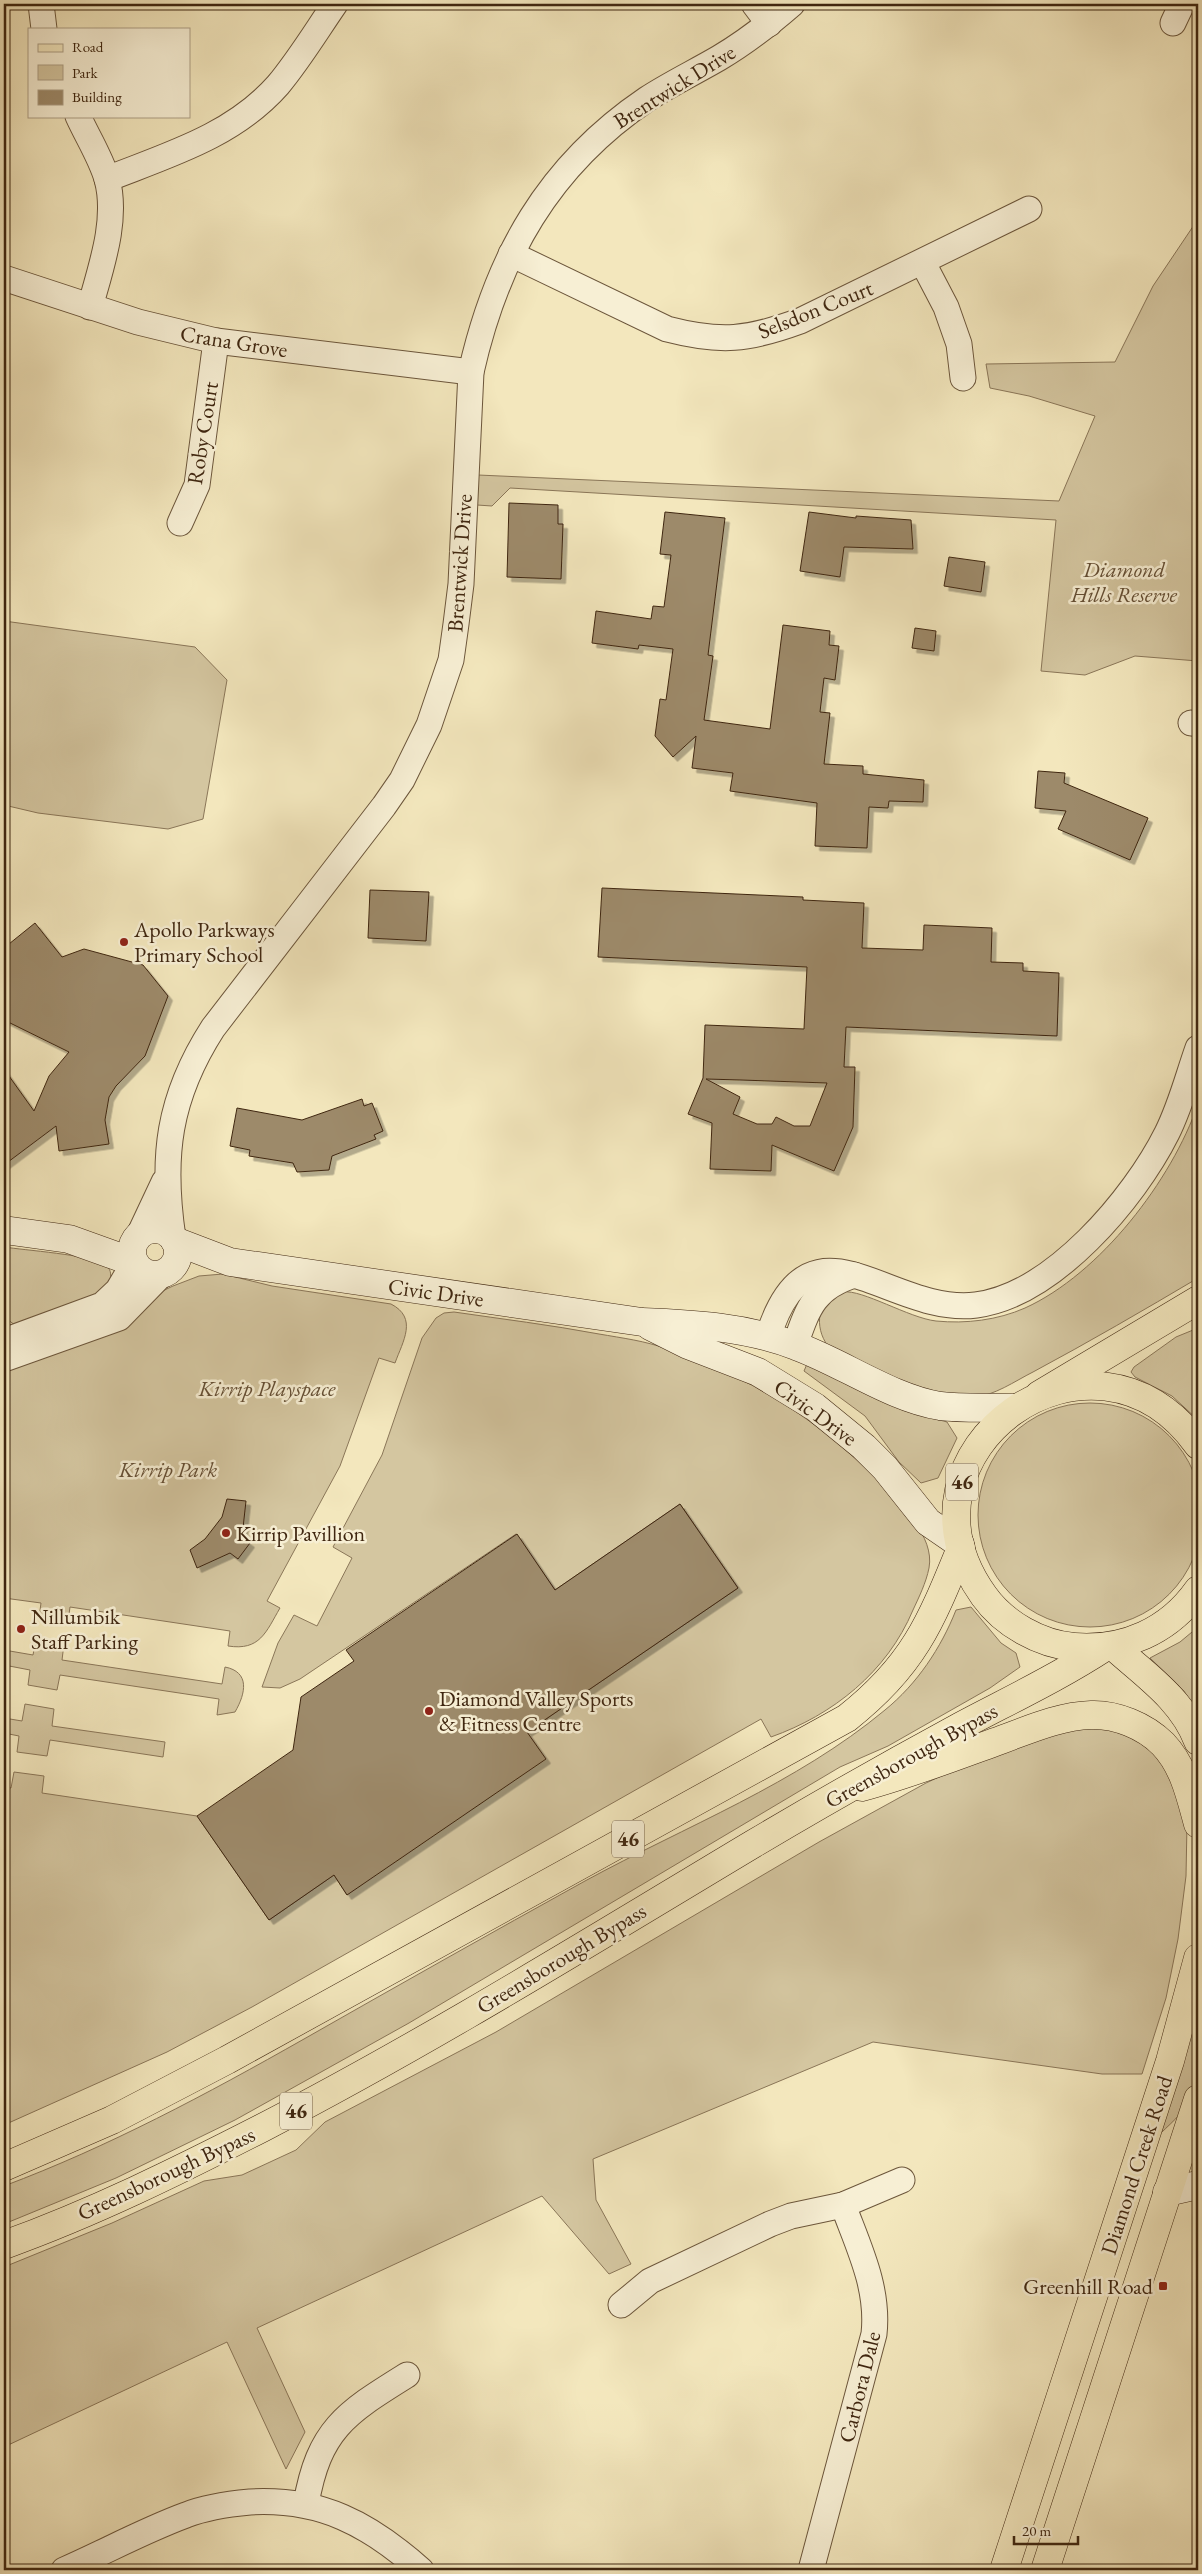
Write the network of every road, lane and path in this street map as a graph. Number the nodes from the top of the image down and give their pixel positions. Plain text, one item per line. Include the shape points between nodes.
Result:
1 (41, 4) edge
2 (335, 4) edge
3 (754, 4) edge
4 (792, 4) edge
5 (769, 24) junction
6 (44, 28) edge
7 (79, 118) edge
8 (107, 178) junction
9 (1030, 209) dead end
10 (511, 254) junction
11 (923, 263) junction
12 (4, 278) edge
13 (90, 307) junction
14 (216, 341) junction
15 (471, 372) junction
16 (963, 378) dead end
17 (180, 523) dead end
18 (1198, 1043) edge
19 (166, 1178) junction
20 (4, 1230) edge
21 (140, 1234) junction
22 (69, 1239) junction
23 (174, 1239) junction
24 (230, 1262) junction
25 (134, 1263) junction
26 (162, 1274) junction
27 (854, 1275) junction
28 (1198, 1300) edge
29 (642, 1322) junction
30 (768, 1337) junction
31 (4, 1341) edge
32 (795, 1345) junction
33 (4, 1359) edge
34 (769, 1378) junction
35 (1023, 1404) junction
36 (1198, 1445) edge
37 (961, 1546) junction
38 (1198, 1590) edge
39 (1109, 1646) junction
40 (1198, 1741) edge
41 (836, 1794) junction
42 (1198, 1824) edge
43 (1198, 1958) edge
44 (1198, 2098) edge
45 (1192, 2138) edge
46 (1144, 2141) junction
47 (4, 2167) edge
48 (902, 2180) dead end
49 (1198, 2185) edge
50 (1167, 2192) junction
51 (843, 2205) junction
52 (4, 2245) edge
53 (621, 2305) dead end
54 (407, 2375) dead end
55 (306, 2504) junction
56 (64, 2570) edge
57 (421, 2570) edge
58 (811, 2570) edge
59 (1004, 2570) edge
60 (1045, 2570) edge

1 - 6 street
2 - 8 street via 278,85 224,130 188,149
3 - 5 street
4 - 5 street, Brentwick Drive
5 - 10 street, Brentwick Drive via 720,57 648,98 606,129 569,165 547,194
7 - 8 street
8 - 13 street via 109,225 103,263
9 - 11 street, Selsdon Court
10 - 11 street, Selsdon Court via 641,318 690,335 714,338 763,334 800,321
10 - 15 street, Brentwick Drive via 479,338
11 - 16 street via 946,308 959,344
12 - 13 street, Crana Grove
13 - 14 street, Crana Grove
14 - 15 street, Crana Grove
14 - 17 street, Roby Court via 197,484
15 - 19 street, Brentwick Drive via 461,584 442,692 416,754 389,800 213,1028 195,1058 175,1110
18 - 27 street via 1180,1103 1137,1184 1099,1228 1033,1282 989,1302 946,1305
19 - 21 street, Brentwick Drive
19 - 23 street, Brentwick Drive
20 - 22 street
21 - 22 street
21 - 23 street via 147,1230 161,1230
21 - 25 street via 132,1247
22 - 25 street
23 - 24 street, Civic Drive
23 - 26 street via 178,1250 176,1260 171,1269
24 - 26 street, Civic Drive
24 - 29 street, Civic Drive
25 - 26 street via 148,1275
25 - 31 street via 118,1290 102,1305
26 - 33 street via 129,1309 110,1323
27 - 30 street via 837,1271 818,1272 798,1281 778,1308
27 - 32 street via 831,1284 817,1297
28 - 35 main road, 46
29 - 30 street, Civic Drive via 690,1324
29 - 34 street, Civic Drive
30 - 32 street, Civic Drive
30 - 34 street
32 - 34 street
32 - 35 street, Civic Drive via 922,1401 960,1407
34 - 37 street, Civic Drive via 836,1422 885,1468 920,1514
35 - 36 main road, 46 via 1070,1387 1114,1389 1136,1394 1174,1417
35 - 37 main road, 46 via 985,1436 970,1461 958,1502
37 - 39 main road, 46 via 977,1586 988,1602 1017,1627 1052,1643 1071,1647
37 - 47 main road, 46 via 943,1593 915,1648 882,1688 847,1718 227,2060 112,2120
38 - 39 main road, 46 via 1166,1624 1139,1638
39 - 40 main road via 1173,1699
39 - 41 main road, Greensborough Bypass / 46
41 - 42 main road via 923,1768 1040,1726 1083,1716 1104,1716 1136,1725 1167,1749 1186,1780
41 - 52 main road, Greensborough Bypass / 46 via 418,2044 308,2104 172,2174
43 - 46 main road, Diamond Creek Road via 1178,2037
44 - 45 main road, Diamond Creek Road
45 - 46 main road via 1171,2134
45 - 50 main road, Diamond Creek Road
46 - 59 main road, Diamond Creek Road
48 - 51 street
49 - 50 street
50 - 60 main road, Diamond Creek Road
51 - 53 street via 770,2224 650,2281
51 - 58 street, Carbora Dale via 872,2285 876,2318
54 - 55 street via 358,2406 336,2429 312,2471
55 - 56 street via 266,2501 202,2509
55 - 57 street via 371,2531

